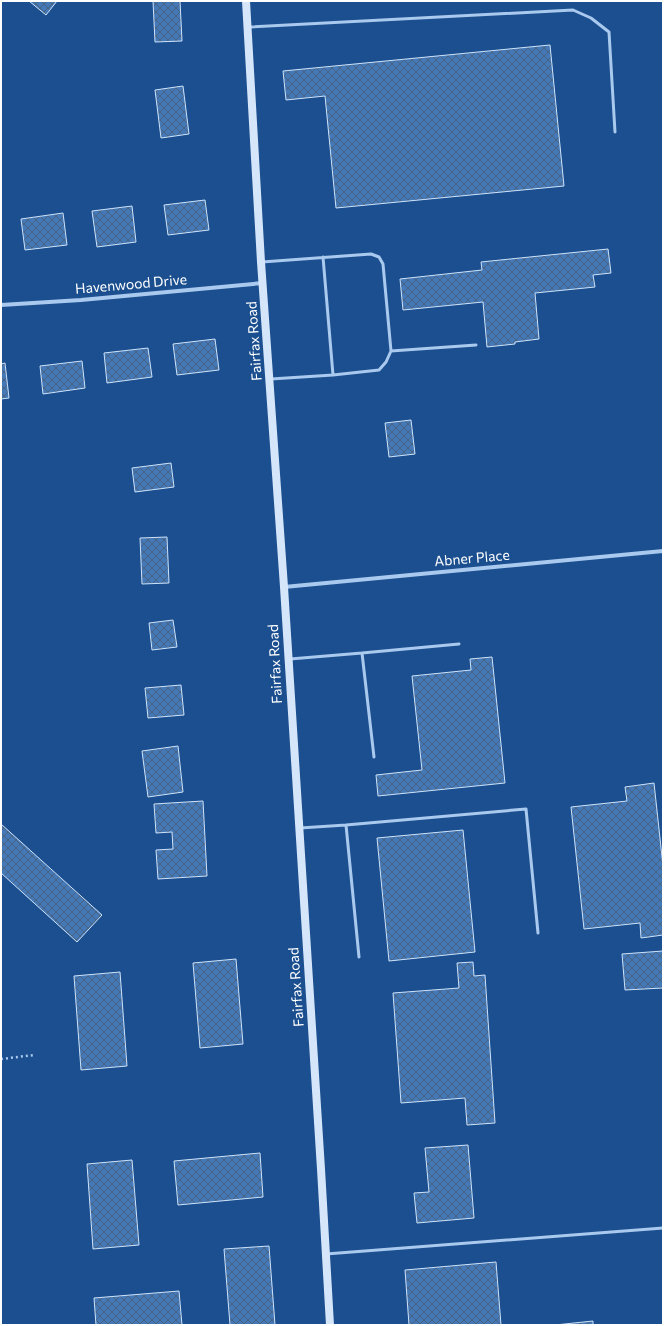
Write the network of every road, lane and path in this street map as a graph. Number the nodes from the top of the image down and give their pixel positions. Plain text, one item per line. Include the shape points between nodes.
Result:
1 (246, 1) edge
2 (247, 27) junction
3 (614, 132) dead end
4 (323, 257) junction
5 (261, 262) junction
6 (263, 283) junction
7 (1, 305) edge
8 (476, 345) dead end
9 (391, 351) junction
10 (333, 375) junction
11 (270, 379) junction
12 (663, 551) edge
13 (284, 587) junction
14 (460, 644) dead end
15 (362, 653) junction
16 (288, 660) junction
17 (374, 757) dead end
18 (346, 825) junction
19 (298, 828) junction
20 (538, 933) dead end
21 (359, 957) dead end
22 (34, 1055) dead end
23 (1, 1059) edge
24 (663, 1228) edge
25 (326, 1254) junction
26 (330, 1325) edge

1 - 2 street, Fairfax Road
2 - 3 lane via 573,10 591,18 609,32
2 - 5 street, Fairfax Road
4 - 5 lane
4 - 9 lane via 371,254 379,257 383,264
4 - 10 lane
5 - 6 street, Fairfax Road
6 - 7 street, Havenwood Drive
6 - 11 street, Fairfax Road
8 - 9 lane
9 - 10 lane via 379,370
10 - 11 lane
11 - 13 street, Fairfax Road
12 - 13 street, Abner Place
13 - 16 street, Fairfax Road
14 - 15 lane
15 - 16 lane
15 - 17 lane
16 - 19 street, Fairfax Road
18 - 19 lane
18 - 20 lane via 526,809
18 - 21 lane
19 - 25 street, Fairfax Road
22 - 23 path
24 - 25 lane
25 - 26 street, Fairfax Road

